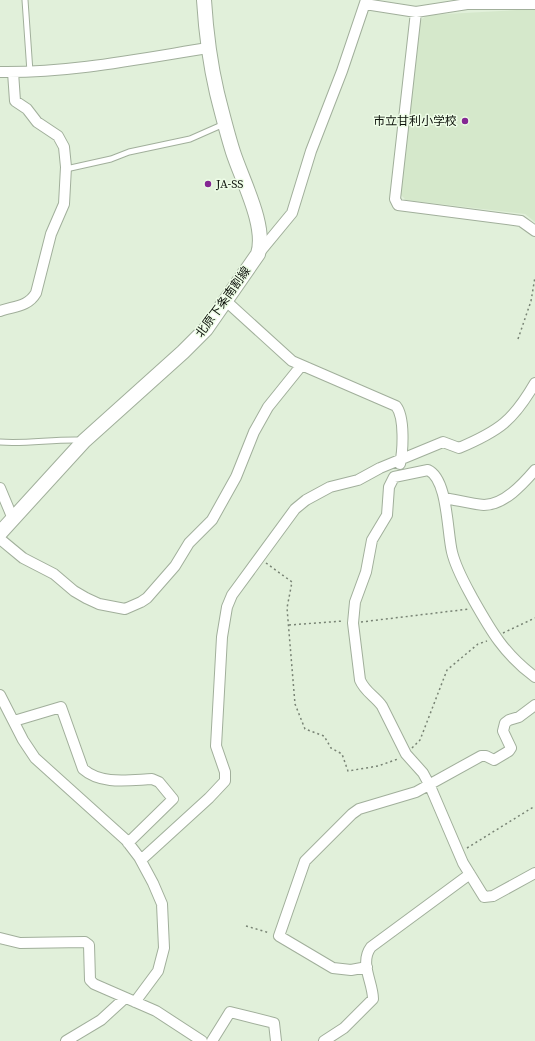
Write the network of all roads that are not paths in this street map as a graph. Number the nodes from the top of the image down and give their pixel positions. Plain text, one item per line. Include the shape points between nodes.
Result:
1 (25, 0) edge
2 (204, 0) edge
3 (366, 2) edge
4 (535, 4) edge
5 (416, 12) junction
6 (208, 48) junction
7 (0, 72) edge
8 (12, 72) junction
9 (30, 72) junction
10 (225, 123) junction
11 (66, 169) junction
12 (535, 231) edge
13 (258, 254) junction
14 (226, 301) junction
15 (0, 311) edge
16 (301, 366) junction
17 (535, 383) edge
18 (84, 440) junction
19 (0, 442) edge
20 (401, 460) junction
21 (535, 470) edge
22 (398, 475) junction
23 (0, 488) edge
24 (444, 498) junction
25 (13, 519) junction
26 (0, 533) edge
27 (0, 539) edge
28 (535, 677) edge
29 (0, 695) edge
30 (535, 705) edge
31 (14, 721) junction
32 (430, 786) junction
33 (128, 843) junction
34 (141, 860) junction
35 (535, 873) edge
36 (470, 874) junction
37 (0, 938) edge
38 (367, 967) junction
39 (125, 998) junction
40 (135, 1002) junction
41 (66, 1041) edge
42 (202, 1041) edge
43 (212, 1041) edge
44 (276, 1041) edge
45 (324, 1041) edge

1 - 9 lane
2 - 6 main road, 北原下条南割線
3 - 5 street
3 - 13 street via 311,151 292,213
4 - 5 street via 467,4
5 - 12 street via 395,199 398,204 521,221
6 - 9 street via 99,65
6 - 10 main road, 北原下条南割線
7 - 8 street
8 - 9 street
8 - 11 street via 15,101 27,109 37,122 58,136 64,147
10 - 11 lane via 190,139
10 - 13 main road, 北原下条南割線 via 260,234
11 - 15 street via 64,204 51,234 36,293 24,305
13 - 14 main road, 北原下条南割線
14 - 16 street via 292,361
14 - 18 main road, 北原下条南割線 via 206,329 183,352
16 - 20 street via 396,406 401,415
16 - 27 street via 268,407 254,432 236,477 212,520 189,543 175,566 141,602 124,609 99,604 74,591 54,574 17,554
17 - 20 street via 516,413 490,434 459,448 443,442
18 - 19 lane via 38,441 23,444
18 - 25 main road, 北原下条南割線
20 - 22 street
20 - 34 street via 358,480 330,487 306,500 295,509 232,596 227,607 222,637 216,746 225,772 225,781
21 - 24 street via 520,486 492,504
22 - 24 street via 428,470 437,477
22 - 32 street via 390,484 387,515 372,540 366,572 355,602 353,622 360,680 364,689 382,706 406,754 423,773
23 - 25 street
24 - 28 street via 455,564 495,638
25 - 26 main road, 北原下条南割線
29 - 31 street
30 - 32 street via 519,717 505,723 503,731 511,748 509,751 494,760 486,756 476,759
31 - 33 street via 35,758 46,770
31 - 33 street via 61,707 83,769 90,776 100,780 159,782 173,799
32 - 36 street via 458,854
32 - 38 street via 359,809 305,861 279,936 333,968 351,970
33 - 34 street
34 - 40 street via 162,904 164,948 158,971
35 - 36 street via 493,896 484,897
36 - 38 street via 371,947 365,960
37 - 39 street via 20,943 85,942 89,946 90,980
38 - 45 street via 373,999 344,1028
39 - 40 street
39 - 41 street via 101,1020
40 - 42 street via 156,1011
43 - 44 street via 230,1012 274,1023

